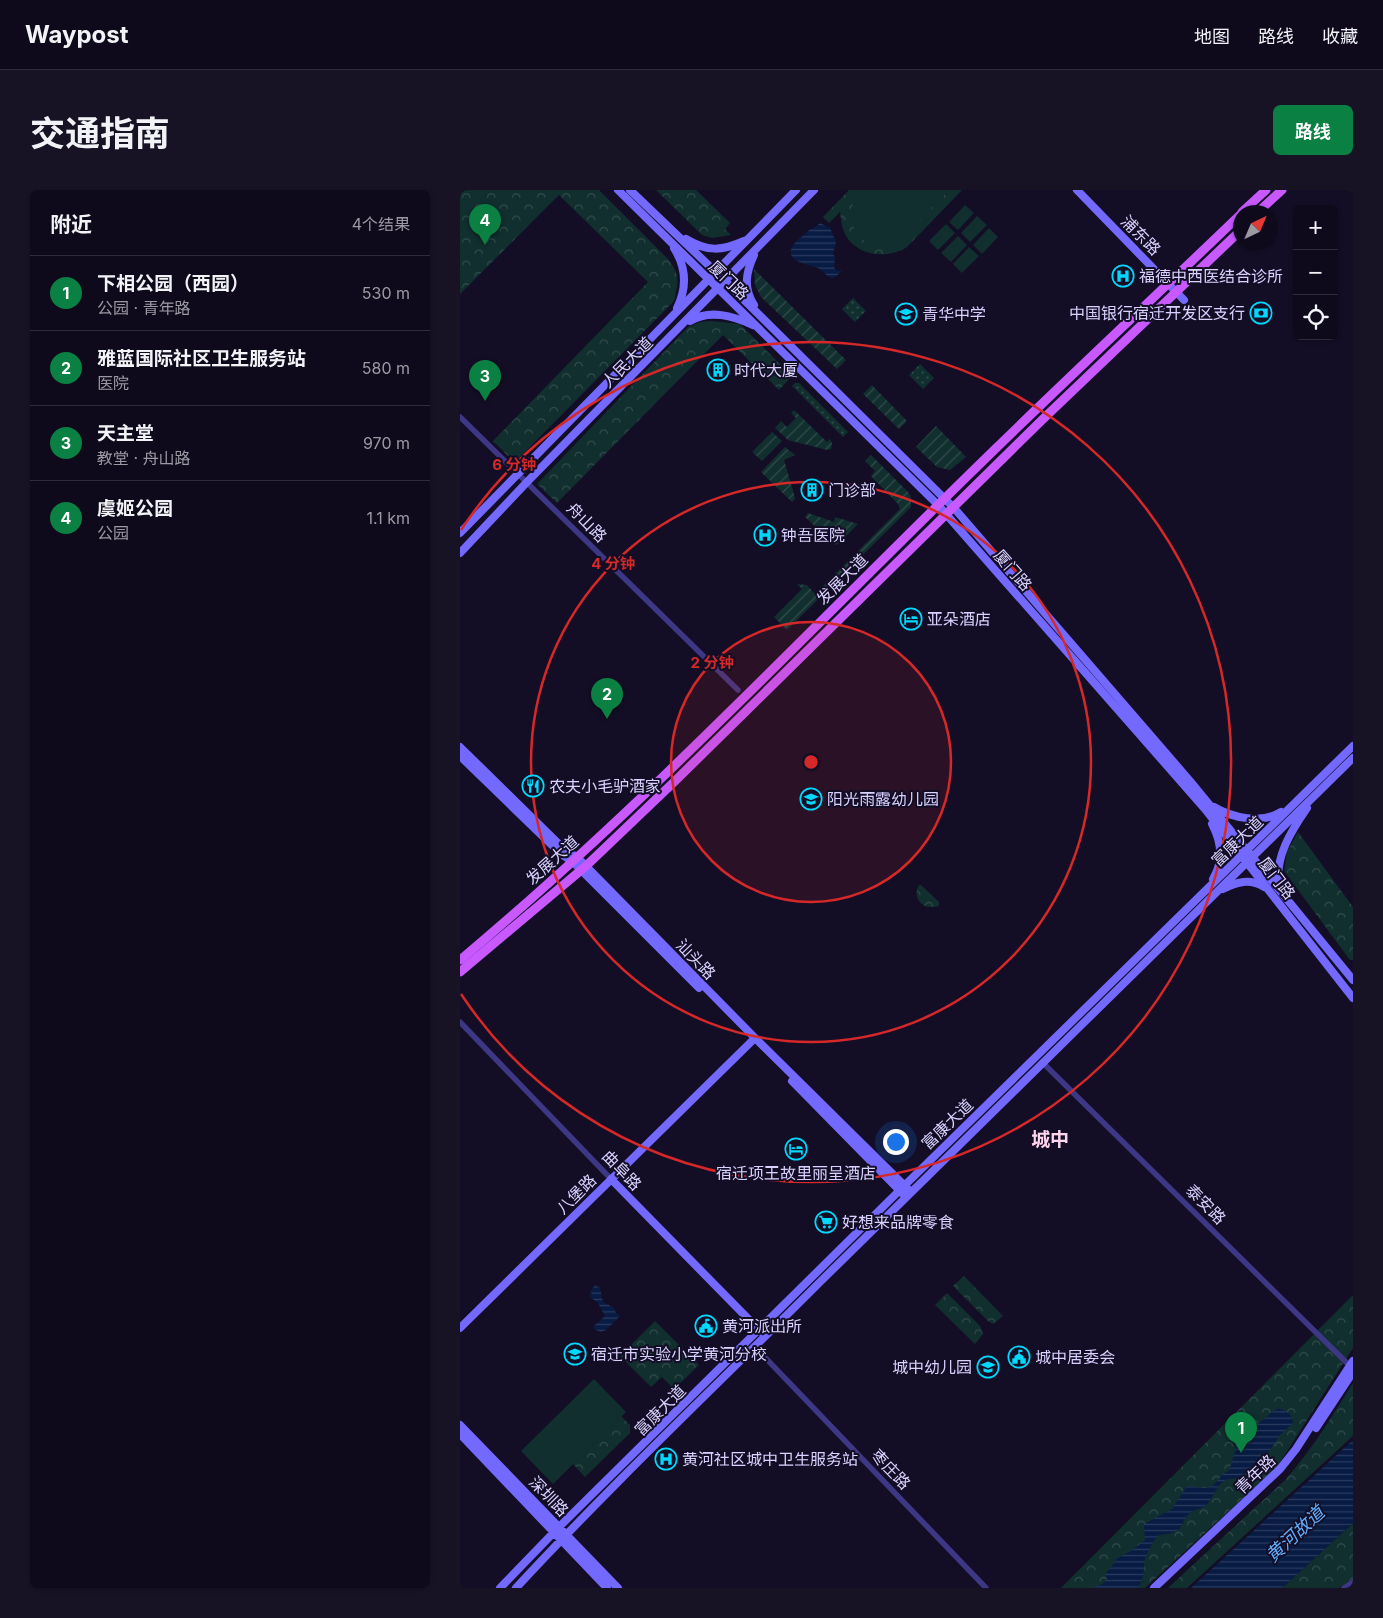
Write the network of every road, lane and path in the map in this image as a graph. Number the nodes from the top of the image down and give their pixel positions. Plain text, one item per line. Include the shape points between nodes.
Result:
1 (618, 190) edge
2 (630, 190) edge
3 (796, 190) edge
4 (814, 190) edge
5 (1077, 190) edge
6 (1266, 190) edge
7 (1282, 190) edge
8 (1250, 205) edge
9 (1266, 205) edge
10 (1233, 221) edge
11 (671, 235) junction
12 (1233, 237) edge
13 (748, 239) junction
14 (757, 248) junction
15 (716, 272) junction
16 (709, 279) junction
17 (725, 281) junction
18 (1169, 283) junction
19 (718, 288) junction
20 (1177, 291) junction
21 (1184, 300) dead end
22 (674, 315) junction
23 (763, 318) junction
24 (681, 326) junction
25 (757, 326) junction
26 (460, 417) edge
27 (518, 474) junction
28 (527, 482) junction
29 (945, 498) junction
30 (938, 505) junction
31 (954, 508) junction
32 (946, 515) junction
33 (460, 533) edge
34 (460, 553) edge
35 (738, 690) dead end
36 (1353, 746) edge
37 (460, 747) edge
38 (460, 756) edge
39 (1353, 758) edge
40 (1315, 790) junction
41 (1207, 807) junction
42 (1247, 856) junction
43 (576, 860) junction
44 (583, 868) junction
45 (1280, 889) junction
46 (1271, 893) junction
47 (1209, 894) junction
48 (460, 960) edge
49 (460, 972) edge
50 (1353, 980) edge
51 (1353, 998) edge
52 (460, 1022) edge
53 (753, 1039) junction
54 (1042, 1062) junction
55 (611, 1179) junction
56 (902, 1188) junction
57 (909, 1195) junction
58 (460, 1328) edge
59 (759, 1330) junction
60 (765, 1337) junction
61 (755, 1347) junction
62 (1352, 1366) edge
63 (460, 1425) edge
64 (460, 1434) edge
65 (557, 1530) junction
66 (564, 1537) junction
67 (1353, 1582) edge
68 (500, 1588) edge
69 (516, 1588) edge
70 (607, 1588) edge
71 (618, 1588) edge
72 (986, 1588) edge
73 (1154, 1588) edge
74 (1159, 1588) edge
75 (1344, 1588) edge

1 - 11 street, 厦门路
2 - 11 street, 厦门路
3 - 13 street, 人民大道
4 - 14 street, 人民大道
5 - 18 street, 浦东路
6 - 8 main road, 发展大道
7 - 9 main road
10 - 18 main road, 发展大道
11 - 13 street via 710,248 730,248
11 - 15 street, 厦门路
11 - 16 street, 厦门路
11 - 22 street via 683,265 683,294
12 - 20 main road, 发展大道
13 - 15 street, 人民大道
14 - 17 street, 人民大道
14 - 23 street via 748,267 747,290
15 - 16 street, 人民大道
15 - 17 street, 厦门路
16 - 19 street, 厦门路
16 - 22 street, 人民大道
17 - 19 street, 人民大道
17 - 23 street, 厦门路
18 - 20 street, 浦东路
18 - 29 main road, 发展大道
19 - 24 street, 人民大道
19 - 25 street, 厦门路
20 - 21 street, 浦东路
20 - 31 main road, 发展大道
22 - 27 street, 人民大道
23 - 29 street, 厦门路
24 - 25 street via 696,317 714,314
24 - 28 street, 人民大道
25 - 30 street, 厦门路
26 - 27 street, 舟山路
27 - 28 street, 舟山路
27 - 33 street, 人民大道
28 - 34 street, 人民大道
28 - 35 street, 舟山路
29 - 30 main road, 发展大道
29 - 31 street, 厦门路
30 - 32 street, 厦门路
30 - 43 main road, 发展大道
31 - 32 main road, 发展大道
31 - 41 street, 厦门路
32 - 41 street, 厦门路
32 - 44 main road, 发展大道
36 - 40 street, 富康大道
37 - 43 street, 汕头路
38 - 43 street, 汕头路 via 561,854
39 - 40 street, 富康大道
40 - 41 street via 1274,817 1242,817
40 - 42 street, 富康大道
40 - 45 street via 1283,849 1278,868
41 - 42 street, 厦门路
41 - 47 street via 1222,854
42 - 45 street, 厦门路
42 - 46 street, 厦门路
42 - 47 street, 富康大道
43 - 44 street, 汕头路
43 - 48 main road, 发展大道
44 - 49 main road, 发展大道
44 - 53 street, 汕头路
45 - 50 street, 厦门路
46 - 47 street via 1258,884 1241,881
46 - 51 street, 厦门路
47 - 54 street, 富康大道
47 - 56 street, 富康大道
52 - 55 street, 曲阜路
53 - 55 street, 八堡路
53 - 56 street, 汕头路
54 - 57 street, 富康大道
54 - 62 street, 泰安路
55 - 58 street, 八堡路
55 - 59 street, 曲阜路
56 - 57 street, 汕头路
56 - 59 street, 富康大道
57 - 60 street, 富康大道
59 - 60 street, 曲阜路
59 - 65 street, 富康大道
60 - 61 street, 富康大道
61 - 66 street, 富康大道
61 - 72 street, 枣庄路
62 - 73 street, 青年路 via 1280,1470
62 - 74 street, 青年路 via 1317,1426 1287,1467
63 - 65 street, 深圳路
64 - 65 street, 深圳路
65 - 66 street, 深圳路
65 - 68 street, 富康大道
66 - 69 street, 富康大道
66 - 70 street, 深圳路
66 - 71 street, 深圳路
67 - 75 street

